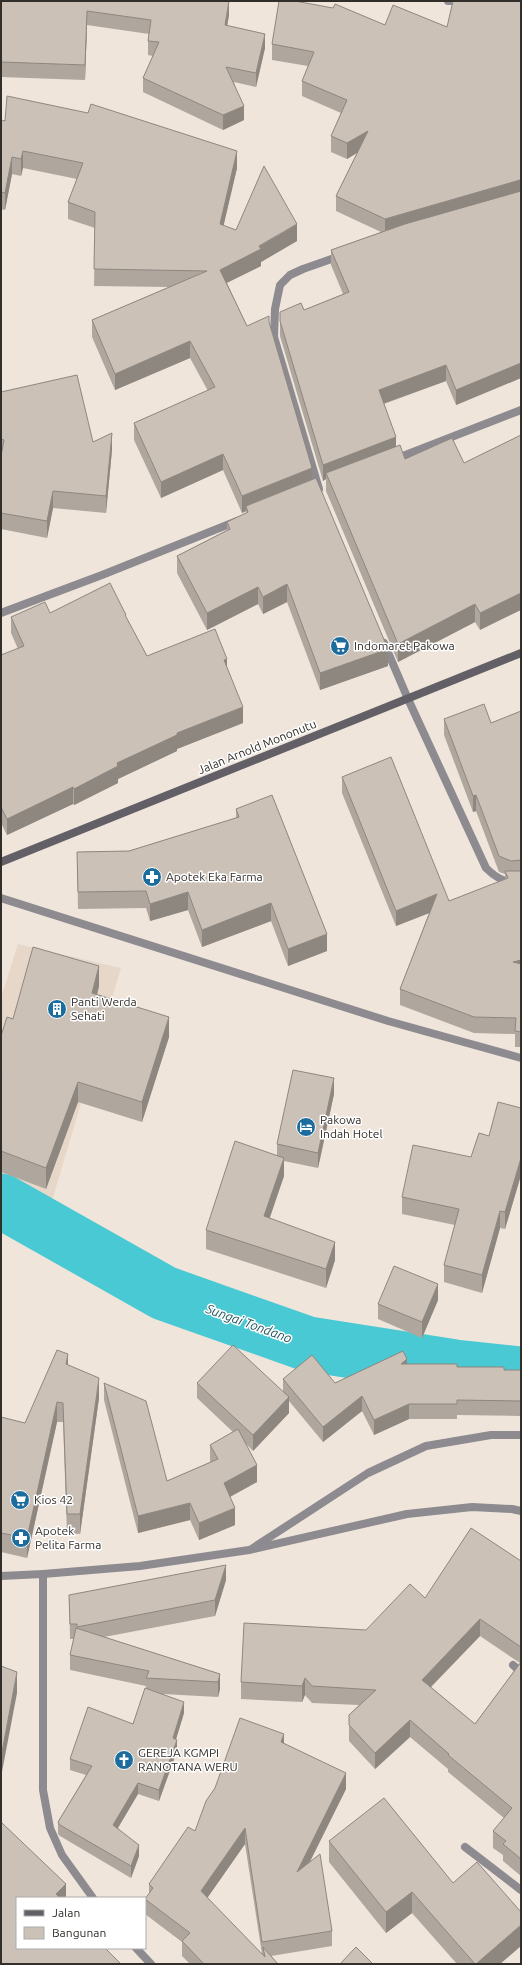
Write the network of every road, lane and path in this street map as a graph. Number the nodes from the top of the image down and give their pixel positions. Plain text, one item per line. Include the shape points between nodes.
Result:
1 (448, 1) edge
2 (478, 1) edge
3 (346, 254) edge
4 (521, 410) edge
5 (384, 463) edge
6 (319, 490) edge
7 (246, 517) edge
8 (1, 613) edge
9 (380, 634) edge
10 (521, 653) edge
11 (408, 699) junction
12 (1, 862) edge
13 (521, 881) edge
14 (1, 898) edge
15 (521, 1058) edge
16 (521, 1435) edge
17 (521, 1511) edge
18 (249, 1550) junction
19 (43, 1574) junction
20 (1, 1576) edge
21 (513, 1665) dead end
22 (521, 1672) edge
23 (465, 1847) dead end
24 (521, 1890) edge
25 (92, 1897) edge
26 (137, 1949) edge
27 (151, 1964) edge

1 - 2 street
3 - 6 street via 290,275 280,285 275,309 274,337
4 - 5 street
7 - 8 street
9 - 11 street
10 - 11 street, Jalan Arnold Mononutu
11 - 12 street, Jalan Arnold Mononutu
11 - 13 street via 486,868 497,878 513,884
14 - 15 street via 388,1020
16 - 18 street via 491,1435 426,1446 368,1473
17 - 18 street via 472,1507 406,1514
18 - 19 street via 140,1566
19 - 20 street
19 - 25 street via 43,1790 50,1828 62,1855
21 - 22 street
23 - 24 street
26 - 27 street

